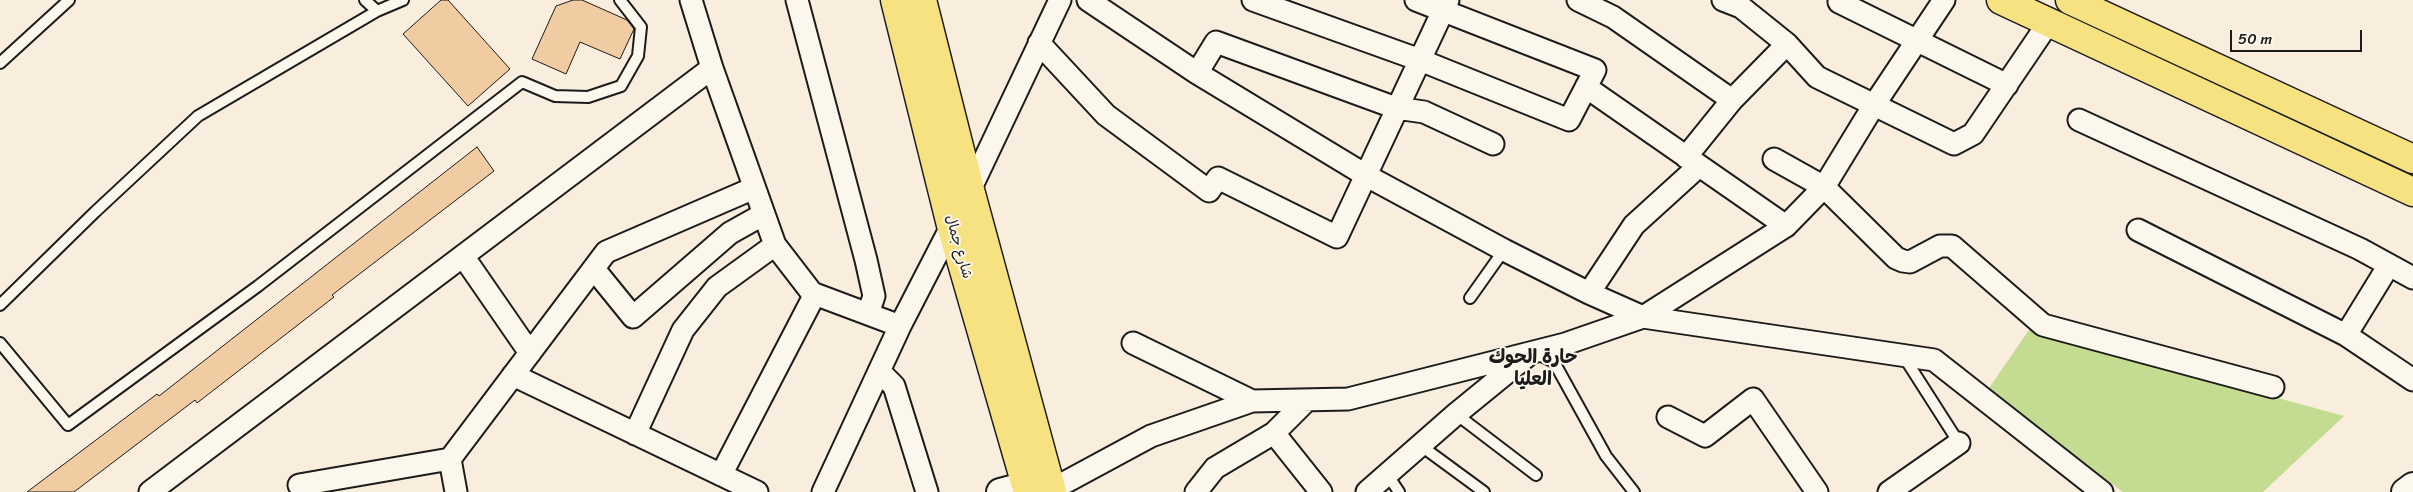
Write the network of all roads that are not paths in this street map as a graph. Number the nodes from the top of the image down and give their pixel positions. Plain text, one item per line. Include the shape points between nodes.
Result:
1 (69, 0) edge
2 (365, 0) edge
3 (403, 0) edge
4 (620, 0) edge
5 (691, 0) edge
6 (797, 0) edge
7 (895, 0) edge
8 (922, 0) edge
9 (1060, 0) edge
10 (1088, 0) edge
11 (1253, 0) edge
12 (1416, 0) edge
13 (1578, 0) edge
14 (1723, 0) edge
15 (1944, 0) edge
16 (2001, 0) edge
17 (2070, 0) edge
18 (1839, 2) dead end
19 (1445, 5) edge
20 (377, 11) junction
21 (2049, 22) junction
22 (1917, 41) junction
23 (1039, 44) junction
24 (1787, 44) junction
25 (1420, 60) junction
26 (0, 63) edge
27 (712, 68) junction
28 (1197, 73) junction
29 (2006, 85) junction
30 (1586, 87) junction
31 (1732, 100) junction
32 (1874, 105) junction
33 (1396, 108) junction
34 (2079, 120) dead end
35 (1493, 144) dead end
36 (1774, 159) dead end
37 (2413, 159) edge
38 (1693, 161) junction
39 (1367, 176) junction
40 (1824, 187) junction
41 (754, 188) junction
42 (970, 190) junction
43 (2413, 192) edge
44 (764, 214) junction
45 (951, 225) junction
46 (1786, 226) junction
47 (2138, 230) dead end
48 (775, 245) junction
49 (1504, 250) junction
50 (464, 256) junction
51 (2389, 264) junction
52 (594, 269) junction
53 (2413, 278) edge
54 (1589, 293) junction
55 (815, 294) junction
56 (1470, 298) dead end
57 (0, 305) edge
58 (868, 314) junction
59 (1643, 317) junction
60 (900, 326) junction
61 (2346, 335) junction
62 (0, 343) edge
63 (1133, 344) dead end
64 (1532, 352) junction
65 (530, 353) junction
66 (1903, 355) junction
67 (879, 371) junction
68 (513, 375) junction
69 (2413, 380) edge
70 (2273, 387) dead end
71 (1307, 400) junction
72 (1252, 401) junction
73 (1456, 414) junction
74 (1668, 417) dead end
75 (1274, 433) junction
76 (635, 434) junction
77 (1958, 443) joint
78 (1420, 445) junction
79 (450, 459) junction
80 (1387, 474) junction
81 (721, 475) junction
82 (1536, 475) dead end
83 (172, 485) edge
84 (299, 485) dead end
85 (2413, 486) edge
86 (1039, 490) edge
87 (150, 492) edge
88 (456, 492) edge
89 (757, 492) edge
90 (823, 492) edge
91 (927, 492) edge
92 (1000, 492) edge
93 (1196, 492) edge
94 (1321, 492) edge
95 (1367, 492) edge
96 (1399, 492) edge
97 (1484, 492) edge
98 (1634, 492) edge
99 (1817, 492) edge
100 (1889, 492) edge
101 (2102, 492) edge
102 (2405, 492) edge

1 - 26 lane
2 - 20 lane
3 - 20 lane
4 - 62 lane via 641,27 638,56 621,86 588,97 555,96 522,82 258,286 68,425
5 - 27 street
6 - 58 street via 872,287 874,296
7 - 45 main road, شارع جمال
8 - 42 main road, شارع جمال
9 - 23 street
10 - 28 street
11 - 25 street
12 - 19 street
13 - 31 street via 1613,17
14 - 24 street via 1740,7
15 - 22 street
16 - 21 main road
17 - 37 main road
18 - 22 street
19 - 25 street
19 - 30 street via 1595,70
20 - 57 lane via 198,116
21 - 29 street
21 - 43 main road
22 - 29 street
22 - 32 street
23 - 39 street via 1106,114 1208,191 1218,178 1337,237
23 - 42 street
24 - 31 street
24 - 32 street via 1816,77
25 - 30 street via 1569,120
25 - 33 street
27 - 41 street
27 - 50 street
28 - 33 street via 1216,42
28 - 39 street
29 - 32 street via 1973,134 1954,144
30 - 38 street
31 - 38 street
32 - 40 street
33 - 35 street via 1424,112
33 - 39 street
34 - 51 street
36 - 40 street
38 - 46 street
38 - 54 street via 1634,224
39 - 49 street
40 - 46 street
40 - 70 street via 1896,258 1910,262 1940,246 1952,246 2043,325
41 - 44 street
41 - 52 street via 606,252
42 - 45 street
42 - 86 main road, شارع جمال
44 - 48 street
44 - 52 street via 730,233 633,317
45 - 60 street
45 - 86 main road, شارع جمال
46 - 59 street
47 - 61 street
48 - 55 street
48 - 76 street via 717,286 683,330
49 - 54 street
49 - 56 lane
50 - 65 street
50 - 83 street
51 - 53 street
51 - 61 street
52 - 65 street
54 - 59 street
55 - 58 street
55 - 81 street
58 - 60 street
59 - 64 street
59 - 66 street
60 - 67 street
61 - 69 street
63 - 72 street
64 - 71 street via 1348,399
64 - 73 street
64 - 98 lane via 1554,362 1606,456
65 - 68 street
66 - 77 lane
66 - 101 street via 1934,360
67 - 90 street
67 - 91 street via 894,386
68 - 76 street
68 - 79 street
71 - 72 street
71 - 75 street
72 - 86 street via 1150,436
73 - 78 street
73 - 82 lane
74 - 99 street via 1705,436 1753,399
75 - 93 street via 1215,468
75 - 94 street
76 - 81 street
77 - 100 street
78 - 80 street
78 - 97 lane
79 - 84 street
79 - 88 street
80 - 95 street
80 - 96 lane
81 - 89 street
83 - 87 street
85 - 102 street
86 - 92 street

